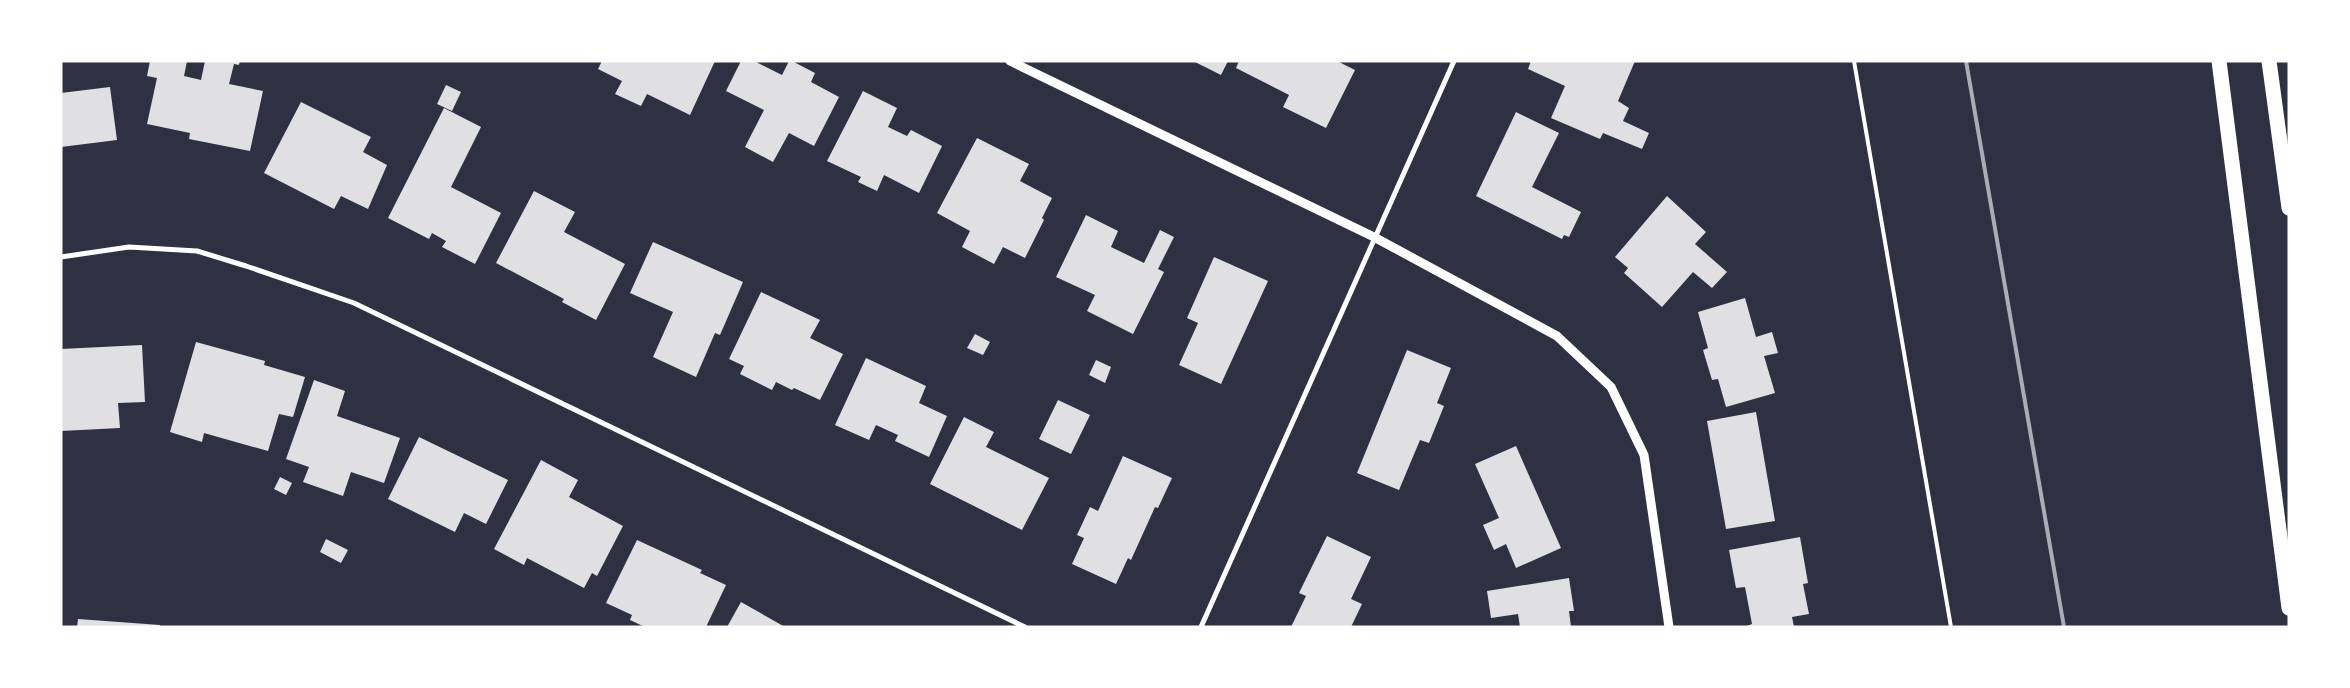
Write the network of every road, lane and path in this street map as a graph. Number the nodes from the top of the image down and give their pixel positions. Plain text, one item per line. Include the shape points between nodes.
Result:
1 (1010, 61) edge
2 (1454, 61) edge
3 (1854, 61) edge
4 (2219, 61) edge
5 (2269, 61) edge
6 (2289, 208) edge
7 (1374, 236) junction
8 (61, 257) edge
9 (2289, 608) edge
10 (1025, 627) edge
11 (1201, 627) edge
12 (1669, 627) edge
13 (1951, 627) edge

1 - 7 street
2 - 7 street
3 - 13 lane
4 - 9 highway
5 - 6 highway
7 - 11 street
7 - 12 street via 1557,336 1610,387 1644,455
8 - 10 street via 129,248 196,251 354,303

